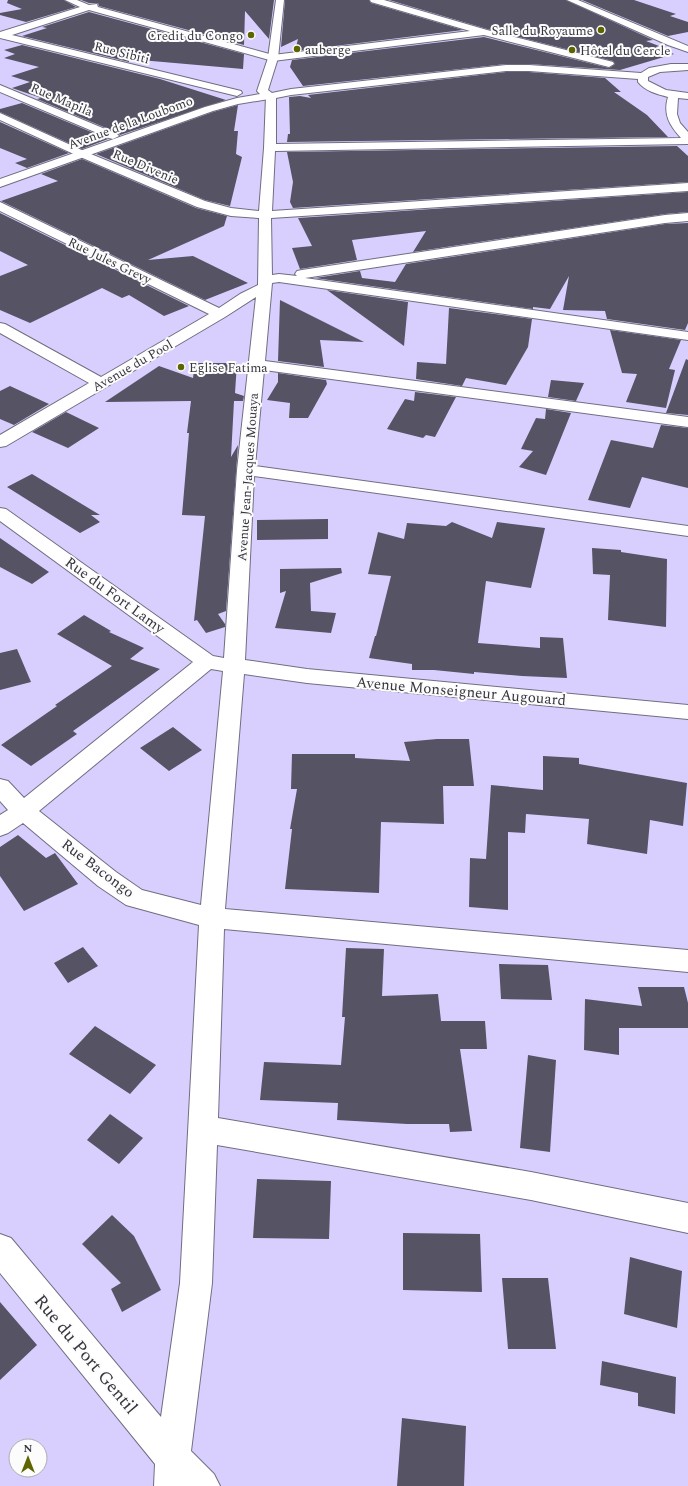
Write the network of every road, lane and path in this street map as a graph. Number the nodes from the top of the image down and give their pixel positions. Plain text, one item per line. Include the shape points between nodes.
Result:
1 (68, 0) edge
2 (280, 0) edge
3 (374, 0) edge
4 (571, 0) edge
5 (110, 2) dead end
6 (90, 8) junction
7 (484, 32) junction
8 (2, 33) edge
9 (688, 38) edge
10 (671, 43) junction
11 (688, 49) edge
12 (688, 56) edge
13 (273, 58) junction
14 (688, 68) edge
15 (644, 75) junction
16 (0, 88) edge
17 (237, 93) junction
18 (266, 94) junction
19 (674, 95) junction
20 (688, 96) edge
21 (0, 116) edge
22 (113, 136) junction
23 (688, 140) edge
24 (270, 148) junction
25 (77, 152) junction
26 (0, 175) edge
27 (0, 183) edge
28 (688, 187) edge
29 (0, 206) edge
30 (265, 215) junction
31 (688, 217) edge
32 (269, 282) junction
33 (220, 314) junction
34 (0, 327) edge
35 (688, 336) edge
36 (256, 364) junction
37 (100, 383) junction
38 (688, 422) edge
39 (0, 442) edge
40 (246, 470) junction
41 (0, 512) edge
42 (688, 531) edge
43 (207, 662) junction
44 (234, 666) junction
45 (688, 712) edge
46 (0, 787) edge
47 (23, 811) junction
48 (0, 826) edge
49 (212, 918) junction
50 (688, 961) edge
51 (203, 1129) junction
52 (688, 1218) edge
53 (0, 1249) edge
54 (173, 1472) edge
55 (202, 1486) edge

1 - 6 street
2 - 13 street, Avenue Jean-Jacques Mouaya
3 - 7 street
4 - 10 street
5 - 6 street
6 - 8 street
6 - 13 street
7 - 13 street
7 - 15 street
8 - 17 street, Rue Sibiti
9 - 10 street
10 - 11 street
10 - 12 street
13 - 18 street, Avenue Jean-Jacques Mouaya
14 - 15 street via 665,68
15 - 18 street via 506,68
15 - 19 street via 643,82 649,87
16 - 22 street, Rue Mapila
17 - 18 street, Avenue de la Loubomo
17 - 22 street, Avenue de la Loubomo
18 - 24 street, Avenue Jean-Jacques Mouaya
18 - 25 street, Avenue de la Loubomo via 209,109
19 - 20 street
19 - 23 street via 670,107 673,122
21 - 25 street, Rue Divenie
22 - 25 street, Avenue de la Loubomo
23 - 24 street
24 - 30 street, Avenue Jean-Jacques Mouaya
25 - 26 street, Avenue de la Loubomo
25 - 27 street, Avenue de la Loubomo
25 - 30 street, Rue Divenie via 201,204 231,212
28 - 30 street, Rue Divenie
29 - 33 street, Rue Jules Grevy
30 - 32 street, Avenue Jean-Jacques Mouaya
31 - 32 street, Avenue du Pool
32 - 33 street, Avenue du Pool
32 - 35 street
32 - 36 street, Avenue Jean-Jacques Mouaya
33 - 37 street, Avenue du Pool
34 - 37 street
36 - 38 street
36 - 40 street, Avenue Jean-Jacques Mouaya
37 - 39 street, Avenue du Pool
40 - 42 street
40 - 44 street, Avenue Jean-Jacques Mouaya
41 - 43 street, Rue du Fort Lamy
43 - 44 street, Rue du Fort Lamy
43 - 47 street
44 - 45 street, Avenue Monseigneur Augouard via 307,676
44 - 49 street, Avenue Jean-Jacques Mouaya
46 - 47 street, Rue Bacongo
47 - 48 street
47 - 49 street, Rue Bacongo via 106,879 135,898
49 - 50 street, Rue Bacongo
49 - 51 street, Avenue Jean-Jacques Mouaya
51 - 52 street via 531,1186
51 - 54 street, Avenue Jean-Jacques Mouaya via 196,1283
53 - 54 street, Rue du Port Gentil
54 - 55 street, Rue du Port Gentil

